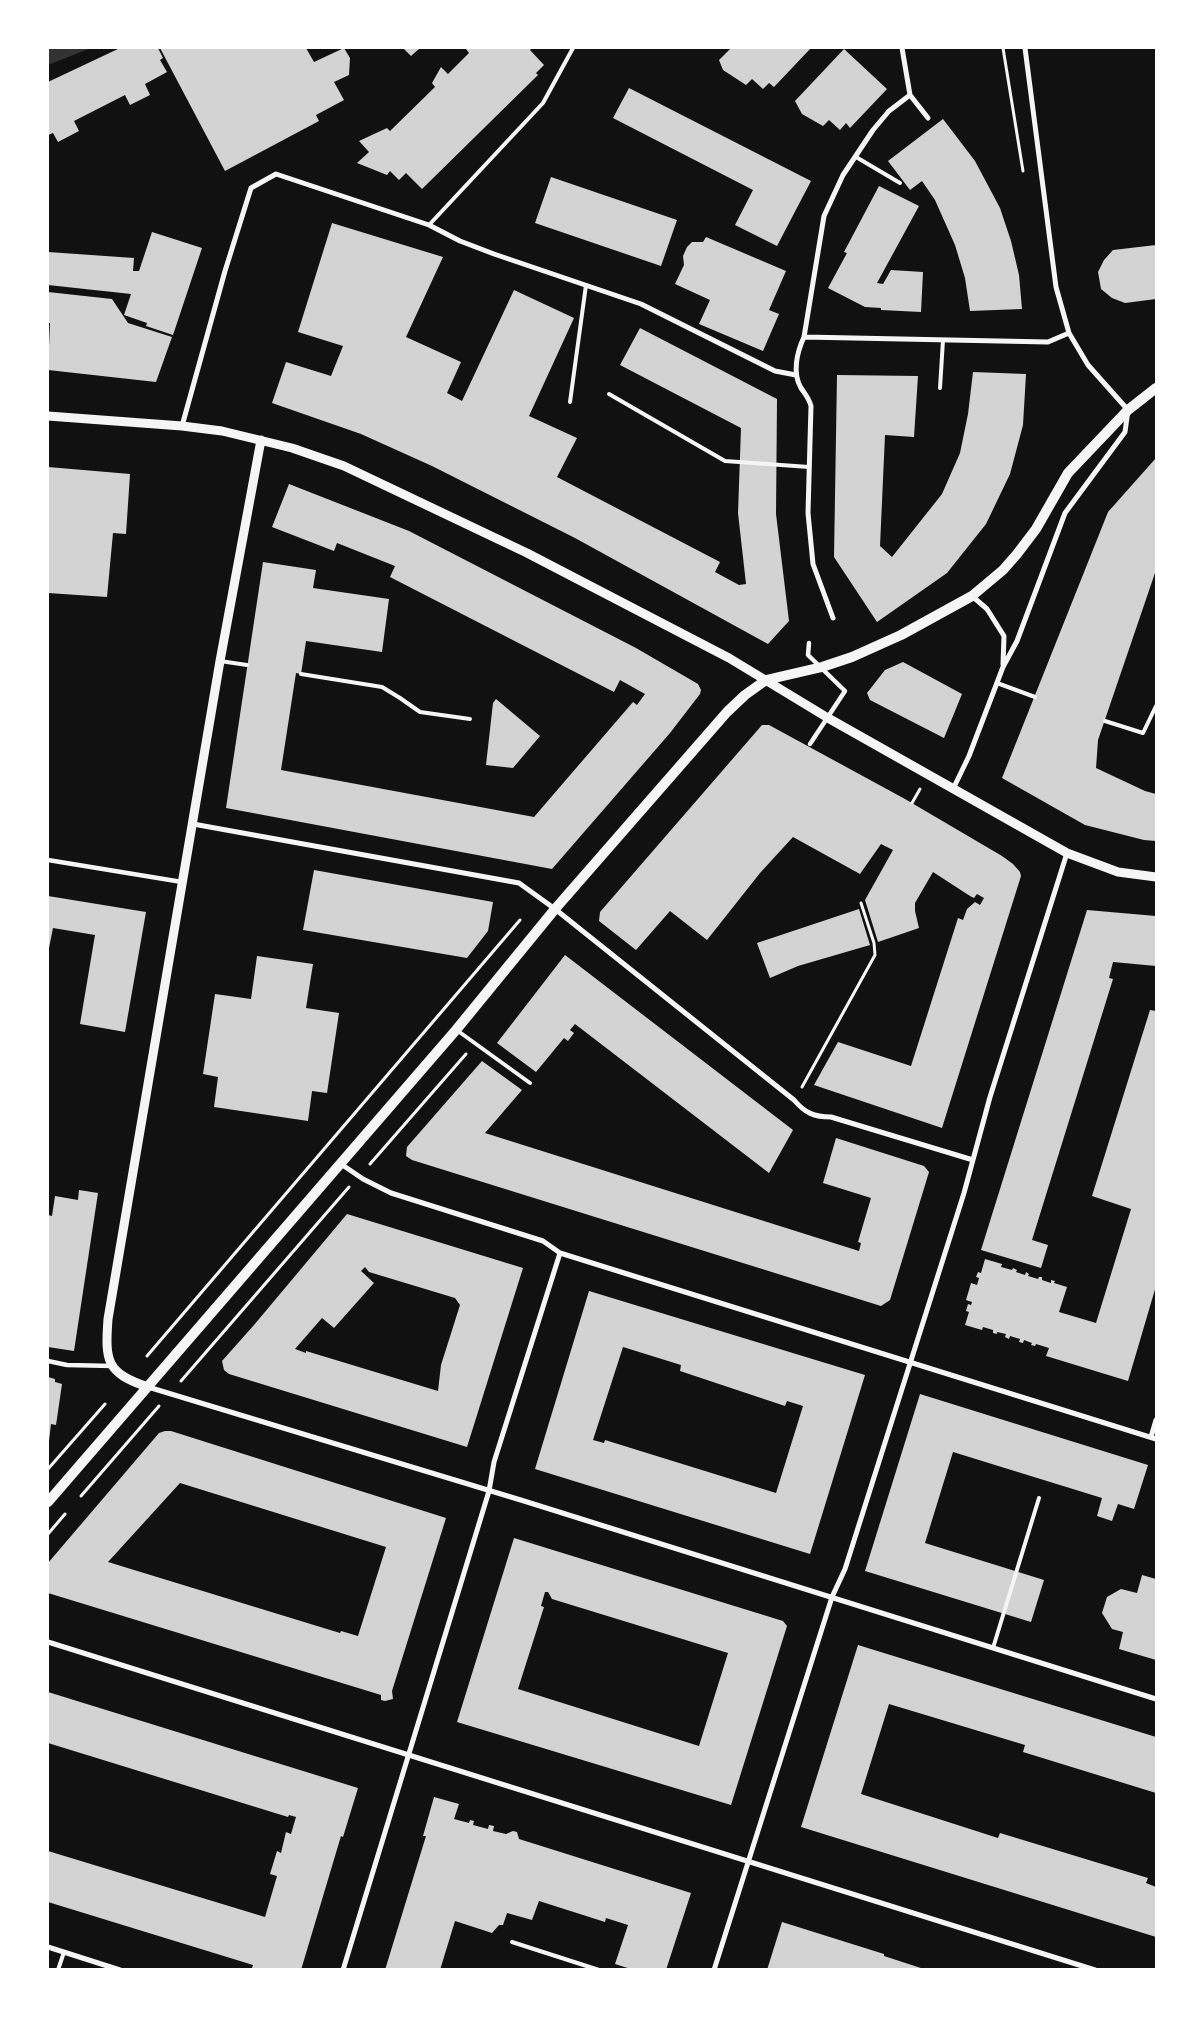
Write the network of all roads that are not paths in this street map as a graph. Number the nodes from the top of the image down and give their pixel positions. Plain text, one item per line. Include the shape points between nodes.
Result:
1 (573, 48) edge
2 (902, 48) edge
3 (1025, 48) edge
4 (910, 95) junction
5 (928, 118) dead end
6 (856, 157) junction
7 (900, 184) dead end
8 (429, 225) junction
9 (586, 285) junction
10 (1069, 332) junction
11 (804, 337) junction
12 (943, 340) junction
13 (796, 375) junction
14 (940, 388) dead end
15 (1156, 388) edge
16 (609, 394) dead end
17 (570, 402) dead end
18 (1128, 410) junction
19 (48, 416) edge
20 (182, 426) junction
21 (261, 440) junction
22 (809, 466) junction
23 (972, 596) junction
24 (833, 618) dead end
25 (809, 643) dead end
26 (220, 661) junction
27 (247, 665) dead end
28 (822, 667) junction
29 (1003, 667) junction
30 (301, 674) dead end
31 (766, 680) junction
32 (997, 683) junction
33 (1035, 696) dead end
34 (1156, 706) edge
35 (828, 718) junction
36 (470, 719) dead end
37 (1105, 721) dead end
38 (810, 744) dead end
39 (954, 787) junction
40 (193, 824) junction
41 (1067, 852) junction
42 (48, 860) edge
43 (1156, 877) edge
44 (183, 882) junction
45 (556, 909) junction
46 (456, 1030) junction
47 (530, 1082) dead end
48 (972, 1160) junction
49 (341, 1164) junction
50 (560, 1253) junction
51 (48, 1362) edge
52 (911, 1362) junction
53 (113, 1366) junction
54 (148, 1388) junction
55 (1156, 1420) edge
56 (1154, 1438) edge
57 (489, 1492) junction
58 (1039, 1498) dead end
59 (48, 1502) edge
60 (832, 1596) junction
61 (48, 1642) edge
62 (993, 1648) junction
63 (1156, 1699) edge
64 (409, 1755) junction
65 (749, 1861) junction
66 (512, 1942) dead end
67 (48, 1947) edge
68 (64, 1952) junction
69 (58, 1970) edge
70 (120, 1970) edge
71 (343, 1970) edge
72 (599, 1970) edge
73 (714, 1970) edge
74 (1095, 1970) edge

1 - 8 lane via 543,103
2 - 4 street
3 - 10 street via 1056,287
4 - 5 street
4 - 6 street via 884,117
6 - 7 lane
6 - 11 street via 843,175 824,216
8 - 9 street via 494,254
8 - 20 street via 276,174 251,188
9 - 13 street via 641,304 775,371
9 - 17 lane
10 - 12 street via 1048,342
10 - 18 street via 1088,365
11 - 12 street
11 - 13 street via 798,350
12 - 14 lane
13 - 22 street via 811,406
15 - 18 main road
16 - 22 lane via 725,461
18 - 23 main road via 1068,473 1036,529 1004,570
18 - 29 street via 1125,432 1065,513 1017,642
19 - 20 street
20 - 21 street
21 - 26 street
21 - 31 street via 310,453 371,478 544,561
22 - 24 street via 808,513 813,564
23 - 28 main road via 901,635
23 - 29 street via 987,608 1004,636
25 - 28 street via 808,655
26 - 27 lane
26 - 40 street
28 - 31 main road
28 - 35 street via 846,691
29 - 32 street
30 - 36 lane via 382,687 420,712
31 - 35 street
31 - 45 main road via 727,712
32 - 33 lane
32 - 39 street
34 - 37 lane via 1143,733
35 - 38 street
35 - 39 street
39 - 41 street
40 - 44 street
40 - 45 street via 518,883
41 - 43 street via 1118,872
41 - 48 street
42 - 44 street
44 - 53 street via 108,1319 107,1342
45 - 46 main road
45 - 48 street via 804,1111
46 - 47 lane
46 - 49 main road
48 - 52 street
49 - 50 street via 391,1193 543,1241
49 - 54 main road
50 - 52 street
50 - 57 street via 494,1462
51 - 53 street
52 - 56 street
52 - 60 street via 845,1569
53 - 54 street via 127,1380
54 - 57 street
54 - 59 main road
55 - 56 street
57 - 60 street
57 - 64 street
58 - 62 lane
60 - 62 street
60 - 65 street
61 - 64 street
62 - 63 street
64 - 65 street
64 - 71 street
65 - 73 street
65 - 74 street
66 - 72 lane
67 - 68 street
68 - 69 lane
68 - 70 street

